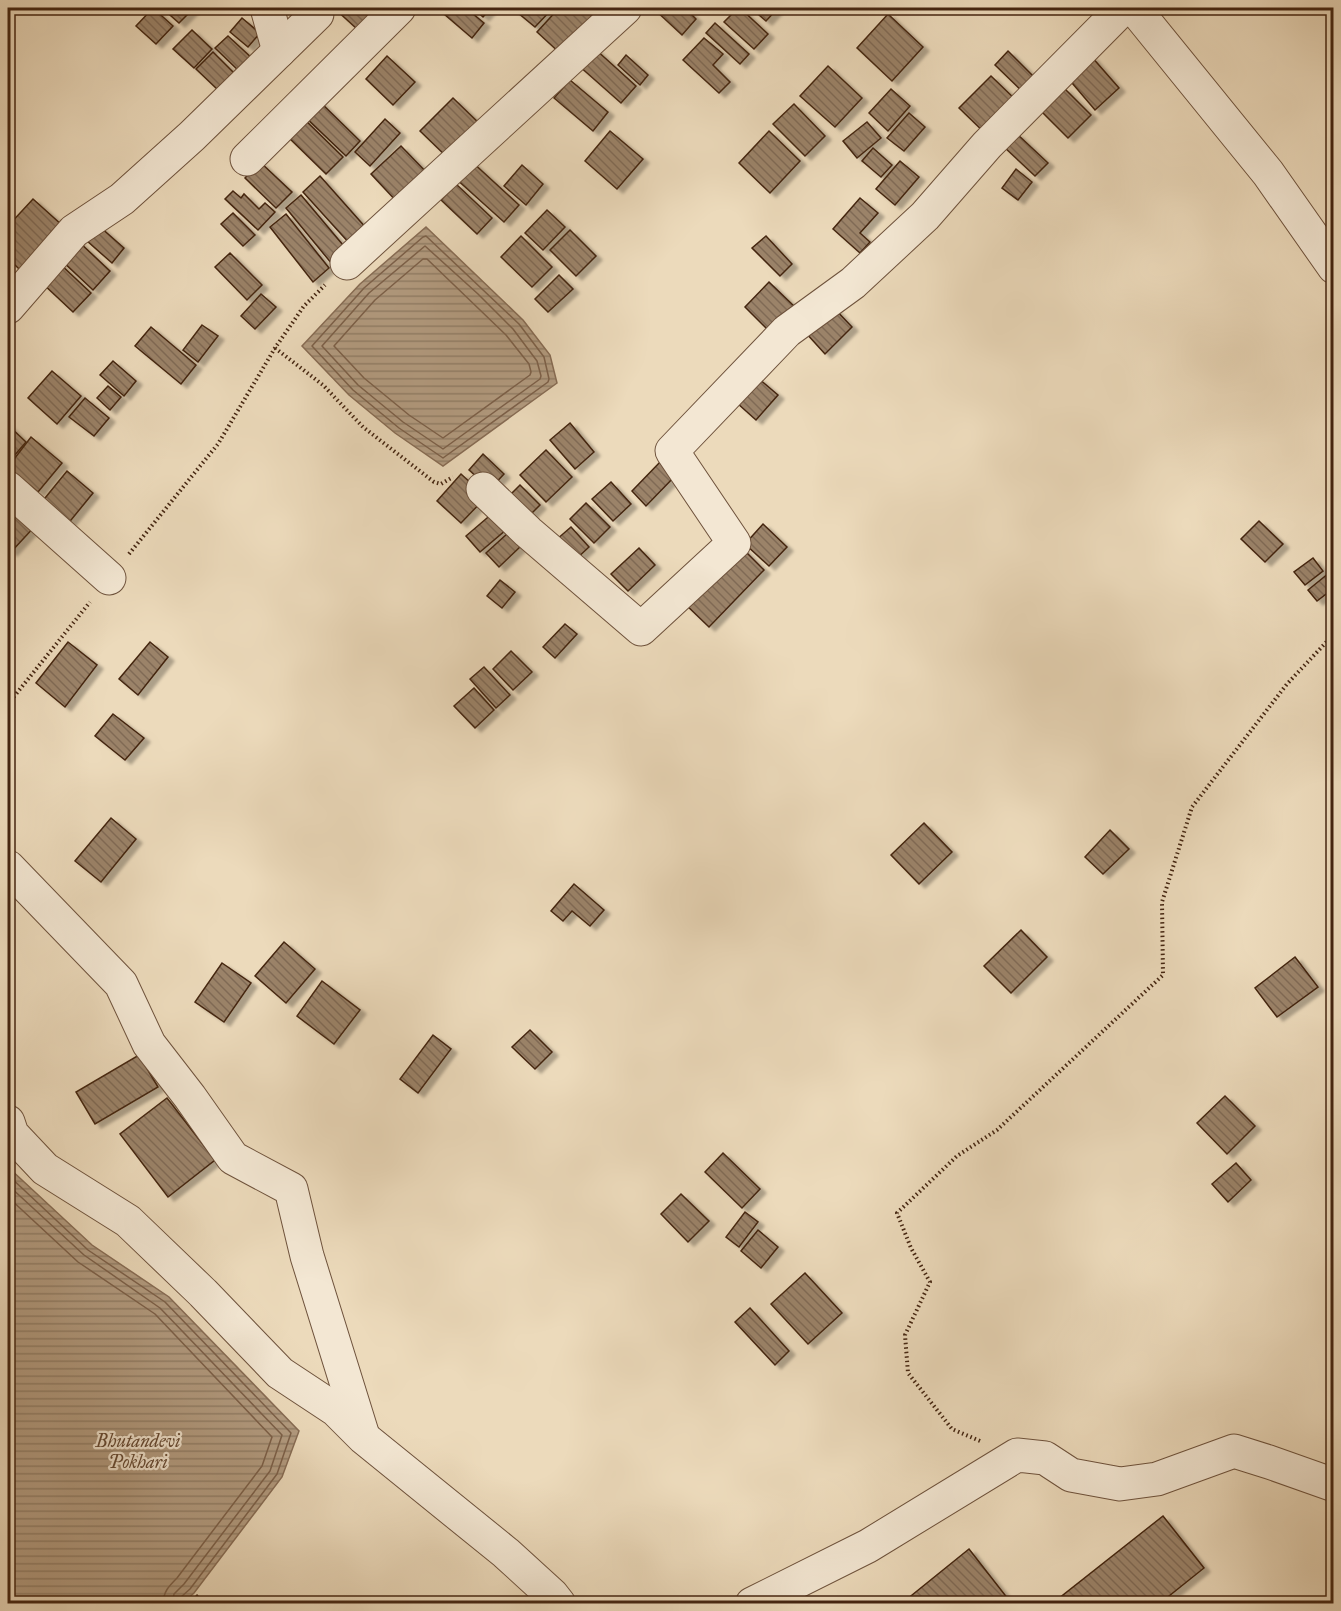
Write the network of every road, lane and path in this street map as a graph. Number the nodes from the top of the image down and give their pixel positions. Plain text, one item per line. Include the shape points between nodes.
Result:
1 (267, 8) edge
2 (399, 8) edge
3 (625, 8) edge
4 (1123, 8) edge
5 (1134, 8) edge
6 (317, 14) dead end
7 (279, 51) junction
8 (247, 159) dead end
9 (347, 264) joint
10 (1334, 267) edge
11 (8, 307) edge
12 (275, 348) junction
13 (8, 488) edge
14 (483, 489) joint
15 (109, 578) junction
16 (1334, 634) edge
17 (8, 704) edge
18 (8, 867) edge
19 (8, 1122) edge
20 (364, 1438) junction
21 (1017, 1455) junction
22 (1334, 1485) edge
23 (559, 1604) edge
24 (752, 1604) edge

1 - 7 street
2 - 8 street
3 - 9 street
4 - 14 street via 987,145 925,216 854,283 787,331 672,451 734,543 641,629
5 - 10 street via 1268,172
6 - 7 street
7 - 11 street via 122,199 74,231
9 - 12 path via 304,306
12 - 14 path via 323,385 363,427 434,482 441,484 464,470
12 - 15 path via 218,444
13 - 15 street
15 - 17 path
16 - 21 path via 1287,684 1192,807 1162,902 1163,975 997,1130 957,1156 897,1213 930,1282 904,1335 908,1373 952,1429
18 - 20 street via 121,984 149,1044 233,1158 291,1189 307,1256
19 - 20 street via 12,1134 45,1169 128,1221 280,1373 336,1410
20 - 23 street via 506,1553
21 - 22 street via 1045,1458 1071,1475 1120,1484 1157,1479 1234,1451
21 - 24 street via 868,1546

